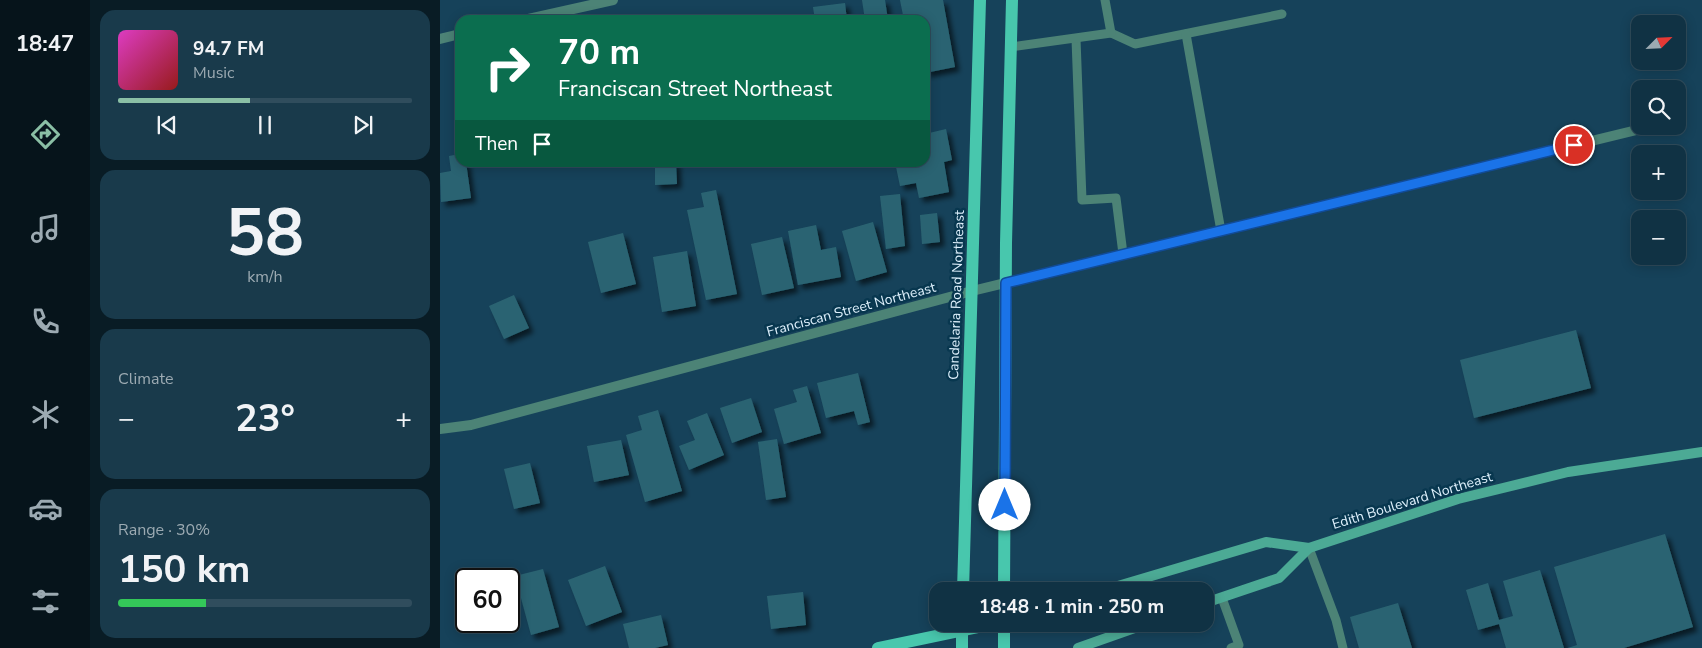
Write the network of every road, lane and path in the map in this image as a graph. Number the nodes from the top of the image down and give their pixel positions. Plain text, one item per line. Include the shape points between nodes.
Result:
1 (613, 0) edge
2 (980, 0) edge
3 (1012, 0) edge
4 (1105, 0) edge
5 (1282, 14) dead end
6 (546, 15) edge
7 (1111, 33) junction
8 (1186, 34) junction
9 (455, 35) edge
10 (440, 39) edge
11 (1076, 39) junction
12 (1010, 47) junction
13 (1631, 131) edge
14 (1220, 231) junction
15 (1123, 254) junction
16 (1006, 283) junction
17 (972, 291) junction
18 (440, 429) edge
19 (1702, 452) edge
20 (1309, 548) junction
21 (963, 582) edge
22 (1004, 582) edge
23 (1131, 582) edge
24 (1222, 598) junction
25 (1214, 601) edge
26 (942, 632) edge
27 (962, 632) edge
28 (1004, 632) edge
29 (1123, 632) edge
30 (878, 648) edge
31 (962, 648) edge
32 (1004, 648) edge
33 (1078, 648) edge
34 (1230, 648) edge
35 (1343, 648) edge

1 - 6 street
2 - 17 main road, Candelaria Road Northeast
3 - 12 main road
4 - 7 lane
5 - 8 lane
7 - 8 lane via 1135,44
7 - 11 lane
8 - 14 lane
9 - 10 street
11 - 12 lane
11 - 15 lane via 1082,200 1116,198
12 - 16 main road
13 - 14 street, Franciscan Street Northeast
14 - 15 street, Franciscan Street Northeast
15 - 16 street, Franciscan Street Northeast
16 - 17 street, Franciscan Street Northeast
16 - 22 main road
17 - 18 street, Franciscan Street Northeast via 471,426
17 - 21 main road, Candelaria Road Northeast
19 - 20 street, Edith Boulevard Northeast via 1568,472 1458,499
20 - 23 street, Edith Boulevard Northeast via 1266,542
20 - 24 street, Edith Boulevard Northeast via 1279,578
20 - 35 lane
24 - 25 street, Edith Boulevard Northeast
24 - 34 lane via 1239,644
26 - 30 main road
27 - 31 main road
28 - 32 main road
29 - 33 street

